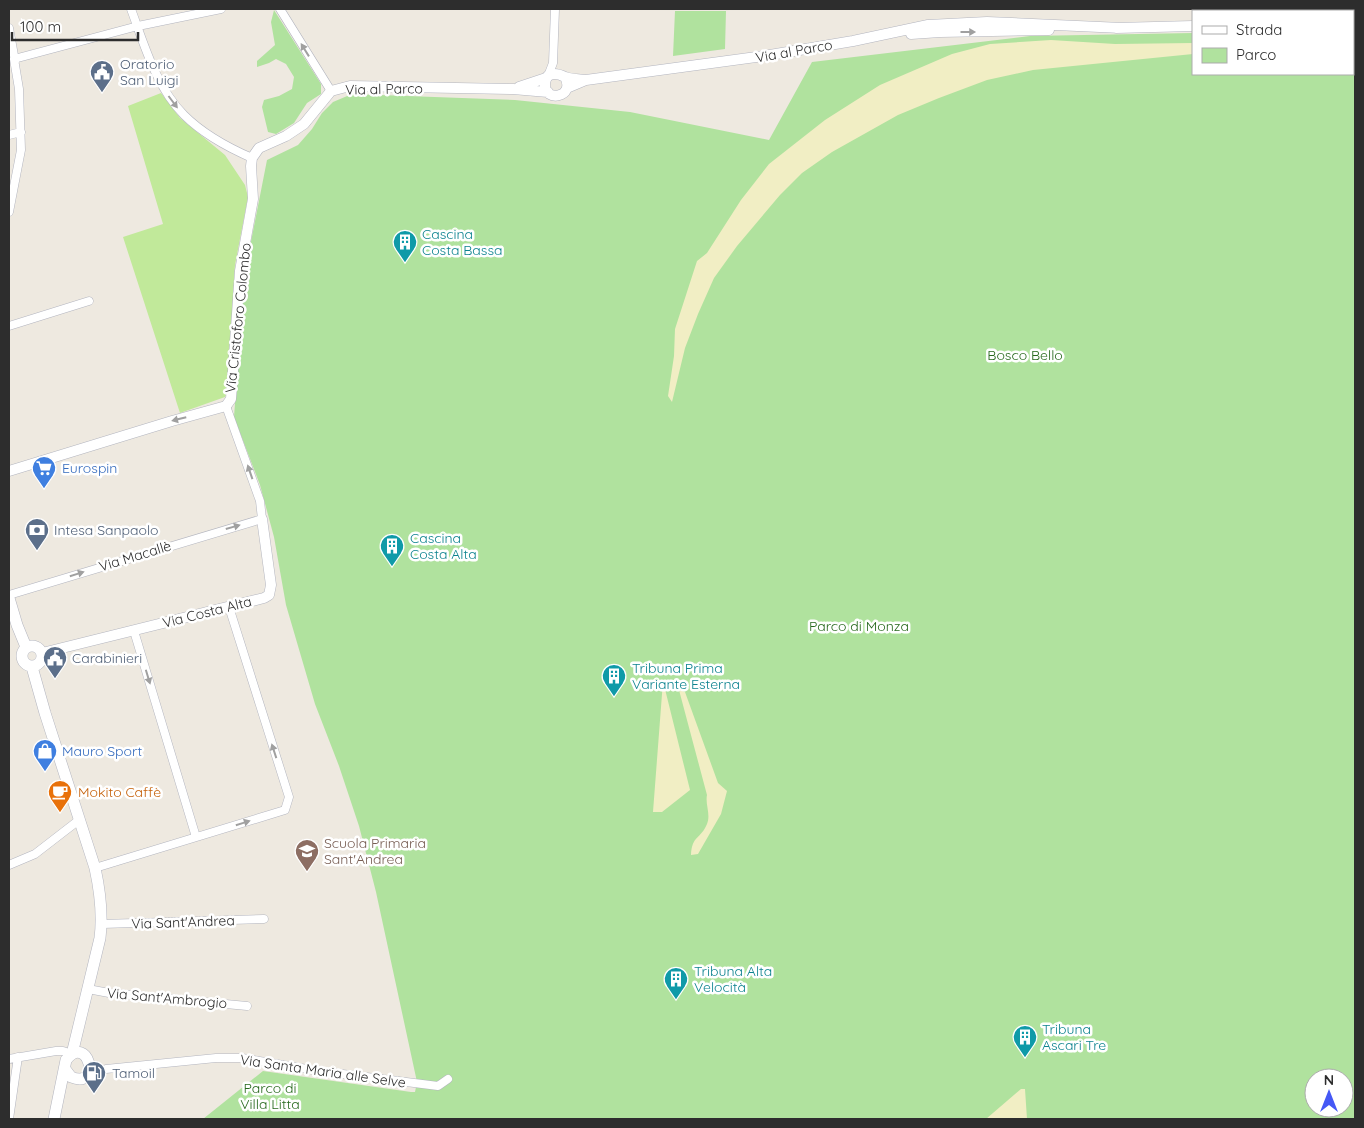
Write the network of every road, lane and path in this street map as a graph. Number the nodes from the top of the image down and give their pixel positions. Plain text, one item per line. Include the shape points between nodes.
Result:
1 (132, 9) edge
2 (221, 9) edge
3 (280, 9) edge
4 (555, 9) edge
5 (138, 26) junction
6 (1192, 26) edge
7 (9, 28) edge
8 (14, 60) junction
9 (553, 63) junction
10 (563, 75) junction
11 (547, 77) junction
12 (586, 80) junction
13 (567, 88) junction
14 (513, 89) junction
15 (331, 91) junction
16 (548, 92) junction
17 (21, 132) junction
18 (9, 135) edge
19 (252, 158) junction
20 (9, 212) edge
21 (89, 301) dead end
22 (9, 326) edge
23 (226, 406) junction
24 (9, 472) edge
25 (262, 519) junction
26 (9, 596) edge
27 (229, 607) junction
28 (11, 615) edge
29 (134, 630) junction
30 (26, 647) junction
31 (42, 653) junction
32 (32, 666) junction
33 (79, 820) junction
34 (196, 837) junction
35 (9, 865) edge
36 (95, 868) junction
37 (264, 919) dead end
38 (102, 924) junction
39 (88, 989) junction
40 (247, 1006) dead end
41 (18, 1057) junction
42 (9, 1059) edge
43 (75, 1060) junction
44 (106, 1069) junction
45 (82, 1077) junction
46 (448, 1079) dead end
47 (55, 1115) edge
48 (9, 1119) edge

1 - 5 street
2 - 5 street
15 -> 3 street
4 - 9 street
5 - 8 street
5 -> 19 street via 154,69 184,115 222,144
6 - 12 street, Via al Parco via 1122,28 997,22 928,25 718,63
7 - 8 street
8 - 17 street
9 - 10 street
9 - 11 street
10 - 11 street via 556,73
10 - 12 street, Via al Parco
10 - 13 street via 568,82
11 - 14 street, Via al Parco
11 - 16 street via 544,85
12 - 13 street, Via al Parco
13 - 16 street via 558,96
14 - 15 street, Via al Parco via 350,86
14 - 16 street, Via al Parco
15 - 19 street, Via al Parco via 304,124 259,148
17 - 18 street
17 - 20 street via 21,150
19 - 23 street, Via Cristoforo Colombo via 253,199 240,271 230,399
21 - 22 street
23 -> 24 street
25 -> 23 street, Via Costa Alta via 260,501
26 -> 25 street, Via Macallè
25 - 27 street, Via Costa Alta via 271,585 269,595
26 - 28 main road
27 - 29 street, Via Costa Alta
34 -> 27 street via 285,810 289,797
28 - 30 main road
29 - 31 street, Via Costa Alta
29 -> 34 street
30 - 31 main road via 37,647
30 - 32 main road via 22,659 26,665
31 - 32 main road via 39,663
32 - 33 main road
33 - 35 street via 35,854
33 - 36 main road
34 - 36 street
36 - 38 main road
37 - 38 street, Via Sant'Andrea
38 - 39 main road
39 - 40 street, Via Sant'Ambrogio
39 - 43 main road
41 - 42 street, Via Santa Maria alle Selve
41 - 43 street, Via Santa Maria alle Selve via 63,1051
41 - 48 street
43 - 44 street, Via Santa Maria alle Selve
43 - 45 main road via 90,1067
43 - 45 main road via 70,1077
43 - 47 main road
44 - 45 street, Via Santa Maria alle Selve
44 - 46 street, Via Santa Maria alle Selve via 242,1058 438,1086
45 - 47 main road via 65,1094

